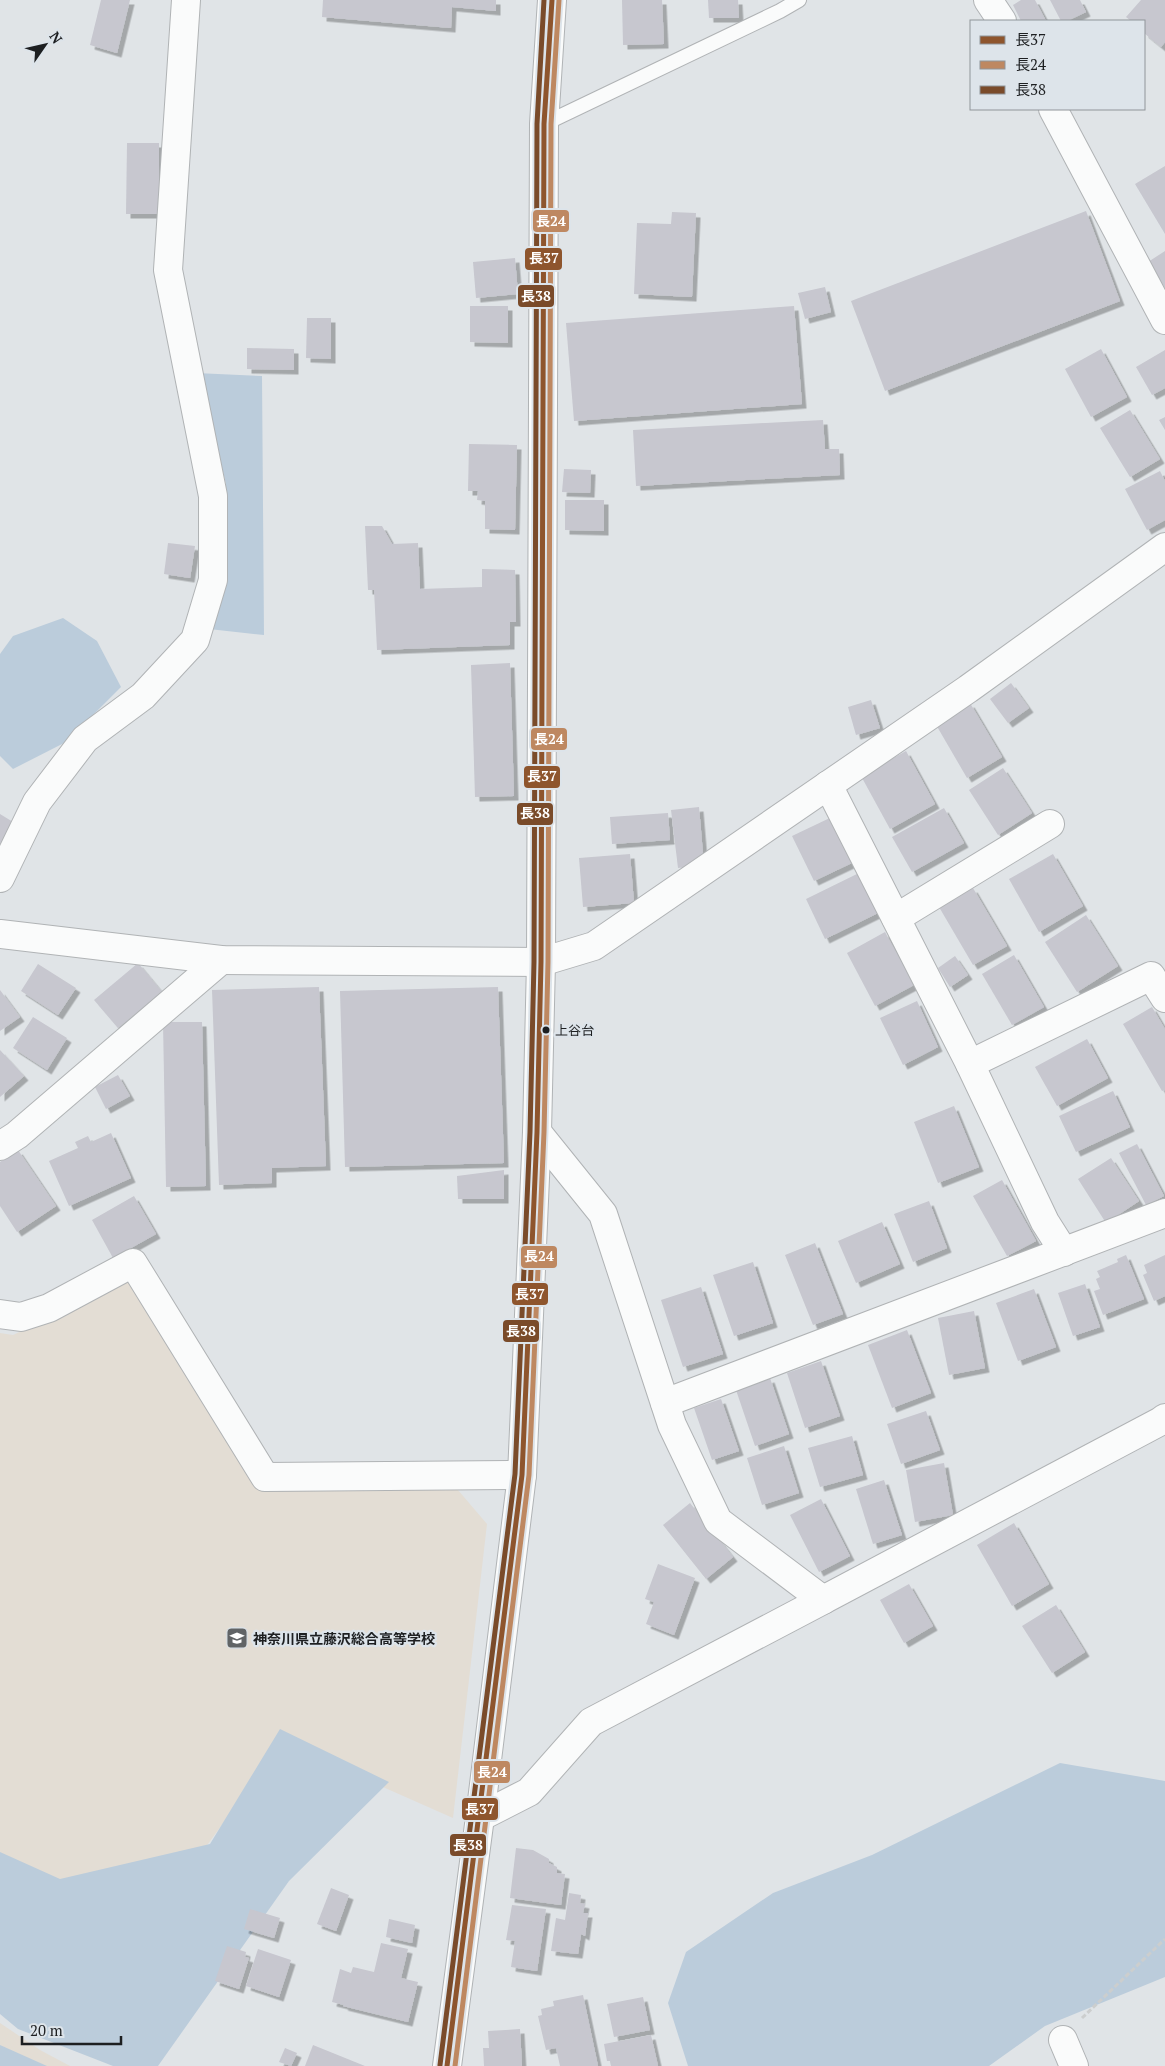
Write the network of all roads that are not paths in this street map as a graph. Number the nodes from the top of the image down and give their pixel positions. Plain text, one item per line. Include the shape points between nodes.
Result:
1 (186, 0) edge
2 (552, 0) edge
3 (799, 0) edge
4 (988, 0) edge
5 (1001, 20) edge
6 (1054, 110) edge
7 (544, 124) junction
8 (1165, 320) edge
9 (1165, 547) edge
10 (828, 785) junction
11 (1050, 824) dead end
12 (0, 878) edge
13 (896, 918) junction
14 (0, 934) edge
15 (221, 960) junction
16 (541, 962) junction
17 (1165, 998) edge
18 (970, 1064) junction
19 (537, 1132) junction
20 (0, 1146) edge
21 (1165, 1213) edge
22 (1064, 1252) junction
23 (0, 1314) edge
24 (665, 1403) junction
25 (1165, 1418) edge
26 (522, 1475) junction
27 (823, 1600) junction
28 (480, 1817) junction
29 (1063, 2040) road end
30 (446, 2066) edge
31 (1074, 2066) edge

1 - 12 street via 168,270 214,496 213,580 195,640 143,696 85,740 37,802
2 - 7 street
3 - 7 lane
4 - 5 street
6 - 8 street
7 - 16 street
9 - 10 street
10 - 13 street
10 - 16 street via 594,946
11 - 13 street
13 - 18 street
14 - 15 street
15 - 16 street
15 - 20 street via 17,1135
16 - 19 street
17 - 18 street via 1151,976
18 - 22 street via 1045,1222
19 - 24 street via 603,1214
19 - 26 street
21 - 22 street
22 - 24 street
23 - 26 street via 21,1317 49,1308 133,1263 265,1477
24 - 27 street via 672,1425 718,1521
25 - 27 street
26 - 28 street
27 - 28 street via 591,1722 529,1792
28 - 30 street
29 - 31 street

